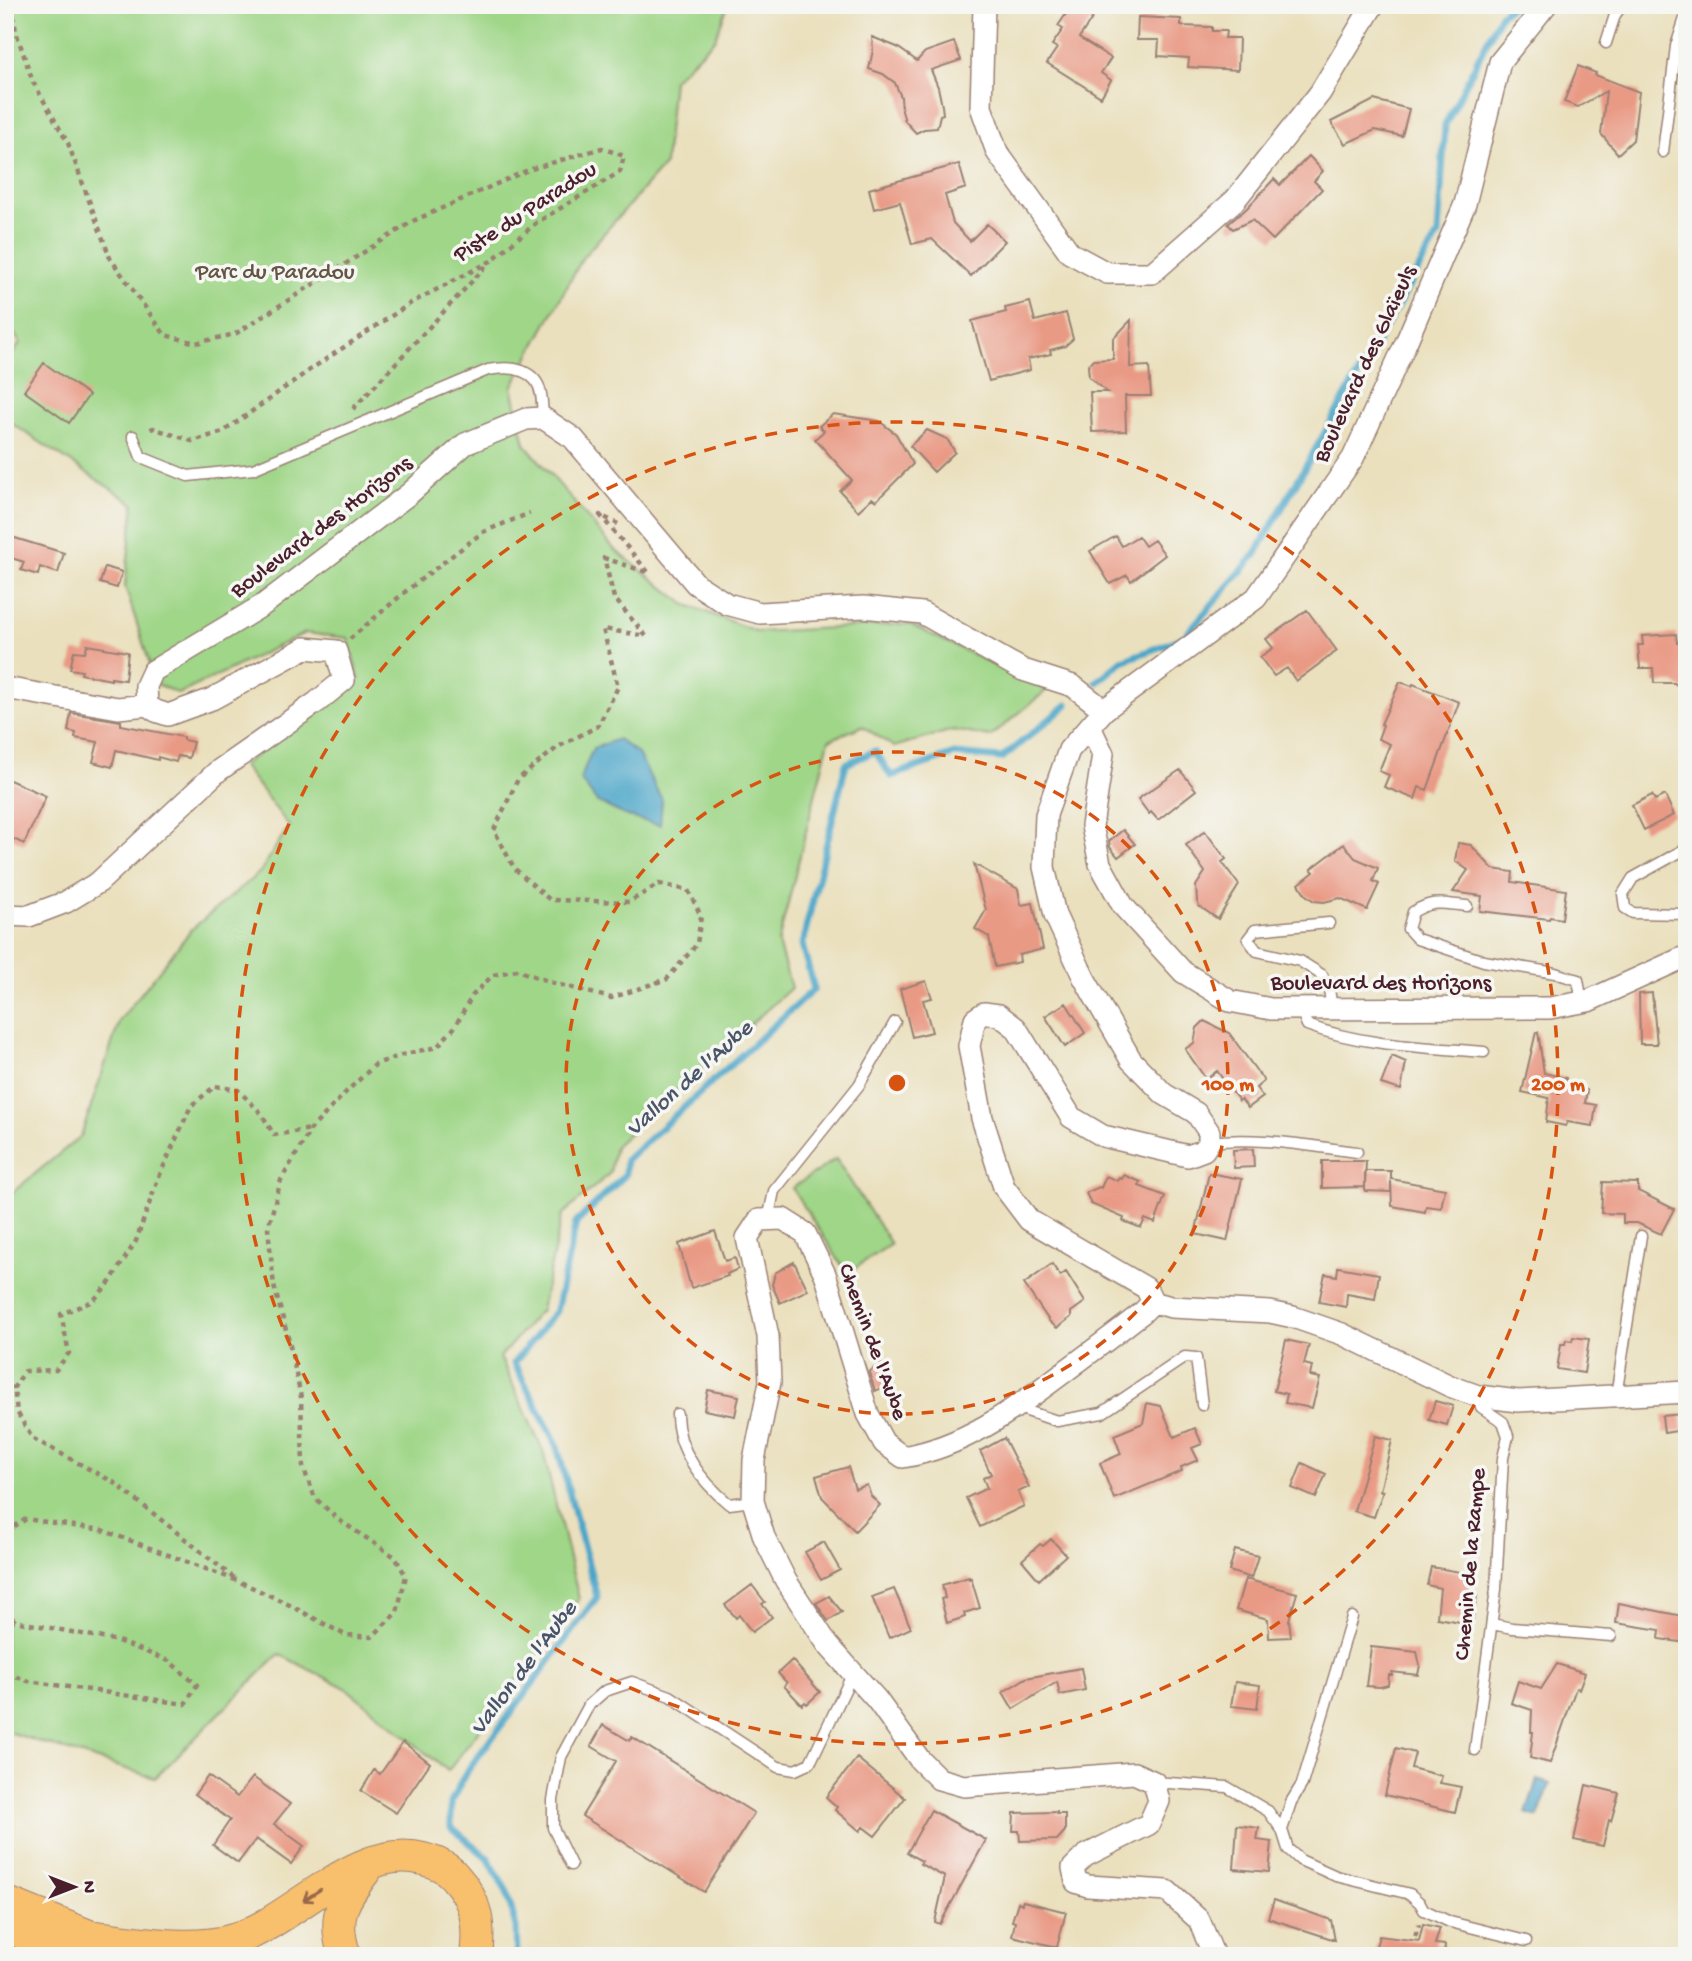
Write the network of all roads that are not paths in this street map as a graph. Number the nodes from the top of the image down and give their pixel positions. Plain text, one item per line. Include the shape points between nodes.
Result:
1 (984, 5) edge
2 (1373, 5) edge
3 (1546, 5) edge
4 (1622, 5) edge
5 (1687, 12) edge
6 (1606, 43) dead end
7 (1663, 152) dead end
8 (543, 418) junction
9 (133, 436) road end
10 (5, 688) edge
11 (147, 705) junction
12 (1097, 719) junction
13 (1687, 848) edge
14 (1466, 906) dead end
15 (1687, 914) edge
16 (5, 915) edge
17 (1329, 923) dead end
18 (1687, 956) edge
19 (1582, 1002) junction
20 (1301, 1009) junction
21 (1332, 1009) junction
22 (895, 1022) dead end
23 (1484, 1052) dead end
24 (1209, 1142) junction
25 (1357, 1152) dead end
26 (768, 1220) junction
27 (1641, 1236) dead end
28 (1153, 1302) junction
29 (1687, 1392) edge
30 (1478, 1396) junction
31 (1616, 1396) junction
32 (1202, 1405) dead end
33 (1015, 1407) junction
34 (677, 1414) dead end
35 (752, 1501) junction
36 (1352, 1617) dead end
37 (1492, 1624) junction
38 (1611, 1636) dead end
39 (853, 1673) junction
40 (1475, 1749) dead end
41 (1154, 1782) junction
42 (1282, 1830) junction
43 (372, 1862) junction
44 (571, 1865) dead end
45 (5, 1902) edge
46 (5, 1925) edge
47 (1526, 1941) dead end
48 (84, 1946) edge
49 (136, 1956) edge
50 (345, 1956) edge
51 (476, 1956) edge
52 (1214, 1956) edge

1 - 2 street via 982,107 997,152 1070,253 1107,273 1152,273 1235,200 1320,93
3 - 12 street, Boulevard des Glaïeuls via 1500,62 1465,204 1353,458 1256,598
4 - 6 lane
5 - 7 lane via 1676,46
8 - 9 lane via 535,380 505,367 488,370 253,469 188,475 141,457
8 - 11 street, Boulevard des Horizons via 526,419 465,444 409,494 263,605 153,671 146,686
8 - 12 street via 573,438 696,584 727,604 760,613 863,607 922,613 1023,670 1073,686
10 - 11 street via 118,708
11 - 16 street via 168,715 212,699 305,648 336,651 344,680 218,771 99,883 29,916
12 - 20 street, Boulevard des Horizons via 1103,754 1092,826 1100,864 1123,906 1183,972 1230,1001
12 - 24 street via 1069,750 1046,815 1044,867 1055,915 1084,978 1131,1060 1164,1094 1196,1113 1209,1132
13 - 15 lane via 1633,878 1623,894 1625,908 1633,914
14 - 19 lane via 1423,905 1412,912 1408,929 1417,939 1484,961 1578,980
17 - 21 lane via 1255,930 1248,939 1257,951 1300,961 1322,975
18 - 19 street, Boulevard des Horizons
19 - 21 street, Boulevard des Horizons via 1550,1008
20 - 21 street, Boulevard des Horizons
20 - 23 lane via 1307,1025 1330,1034
22 - 26 lane via 859,1085 774,1191
24 - 25 lane via 1242,1140
24 - 28 street via 1204,1150 1188,1156 1103,1136 1071,1117 1016,1028 999,1015 984,1013 975,1019 969,1046 982,1118 1004,1187 1029,1220 1146,1288
26 - 33 street, Chemin de l'Aube via 783,1219 805,1233 825,1274 868,1414 884,1443 903,1457 925,1454 987,1427
26 - 35 street via 759,1220 747,1238 768,1336 770,1382 754,1460
27 - 31 lane
28 - 30 street, Chemin de la Rampe via 1293,1317 1342,1334
28 - 33 street, Chemin de l'Aube
29 - 31 street, Chemin de la Rampe
30 - 31 street, Chemin de la Rampe via 1518,1401
30 - 37 lane, Chemin de la Rampe via 1481,1407 1503,1422 1508,1436
32 - 33 lane via 1196,1357 1185,1357 1102,1413 1057,1421
34 - 35 lane via 685,1450 711,1489 729,1504
35 - 39 street via 786,1581 828,1645
36 - 42 lane via 1301,1784
37 - 38 lane
37 - 40 lane, Chemin de la Rampe
39 - 41 street via 939,1779 964,1786 1134,1773
39 - 44 lane via 810,1763 795,1770 778,1767 670,1696 632,1682 605,1691 589,1705 561,1757 553,1828
41 - 42 lane via 1227,1787 1268,1811
41 - 52 street via 1159,1801 1149,1824 1085,1856 1073,1868 1076,1882 1167,1891 1199,1920
42 - 47 lane via 1288,1849 1300,1860 1336,1876 1410,1894 1424,1910 1450,1922
43 -> 48 main road via 256,1931 232,1940 205,1945 140,1942
43 - 50 main road via 346,1895 340,1912
43 - 51 main road via 412,1856 435,1862 453,1874 474,1910 479,1931
45 - 48 main road
46 - 48 main road
48 - 49 main road

